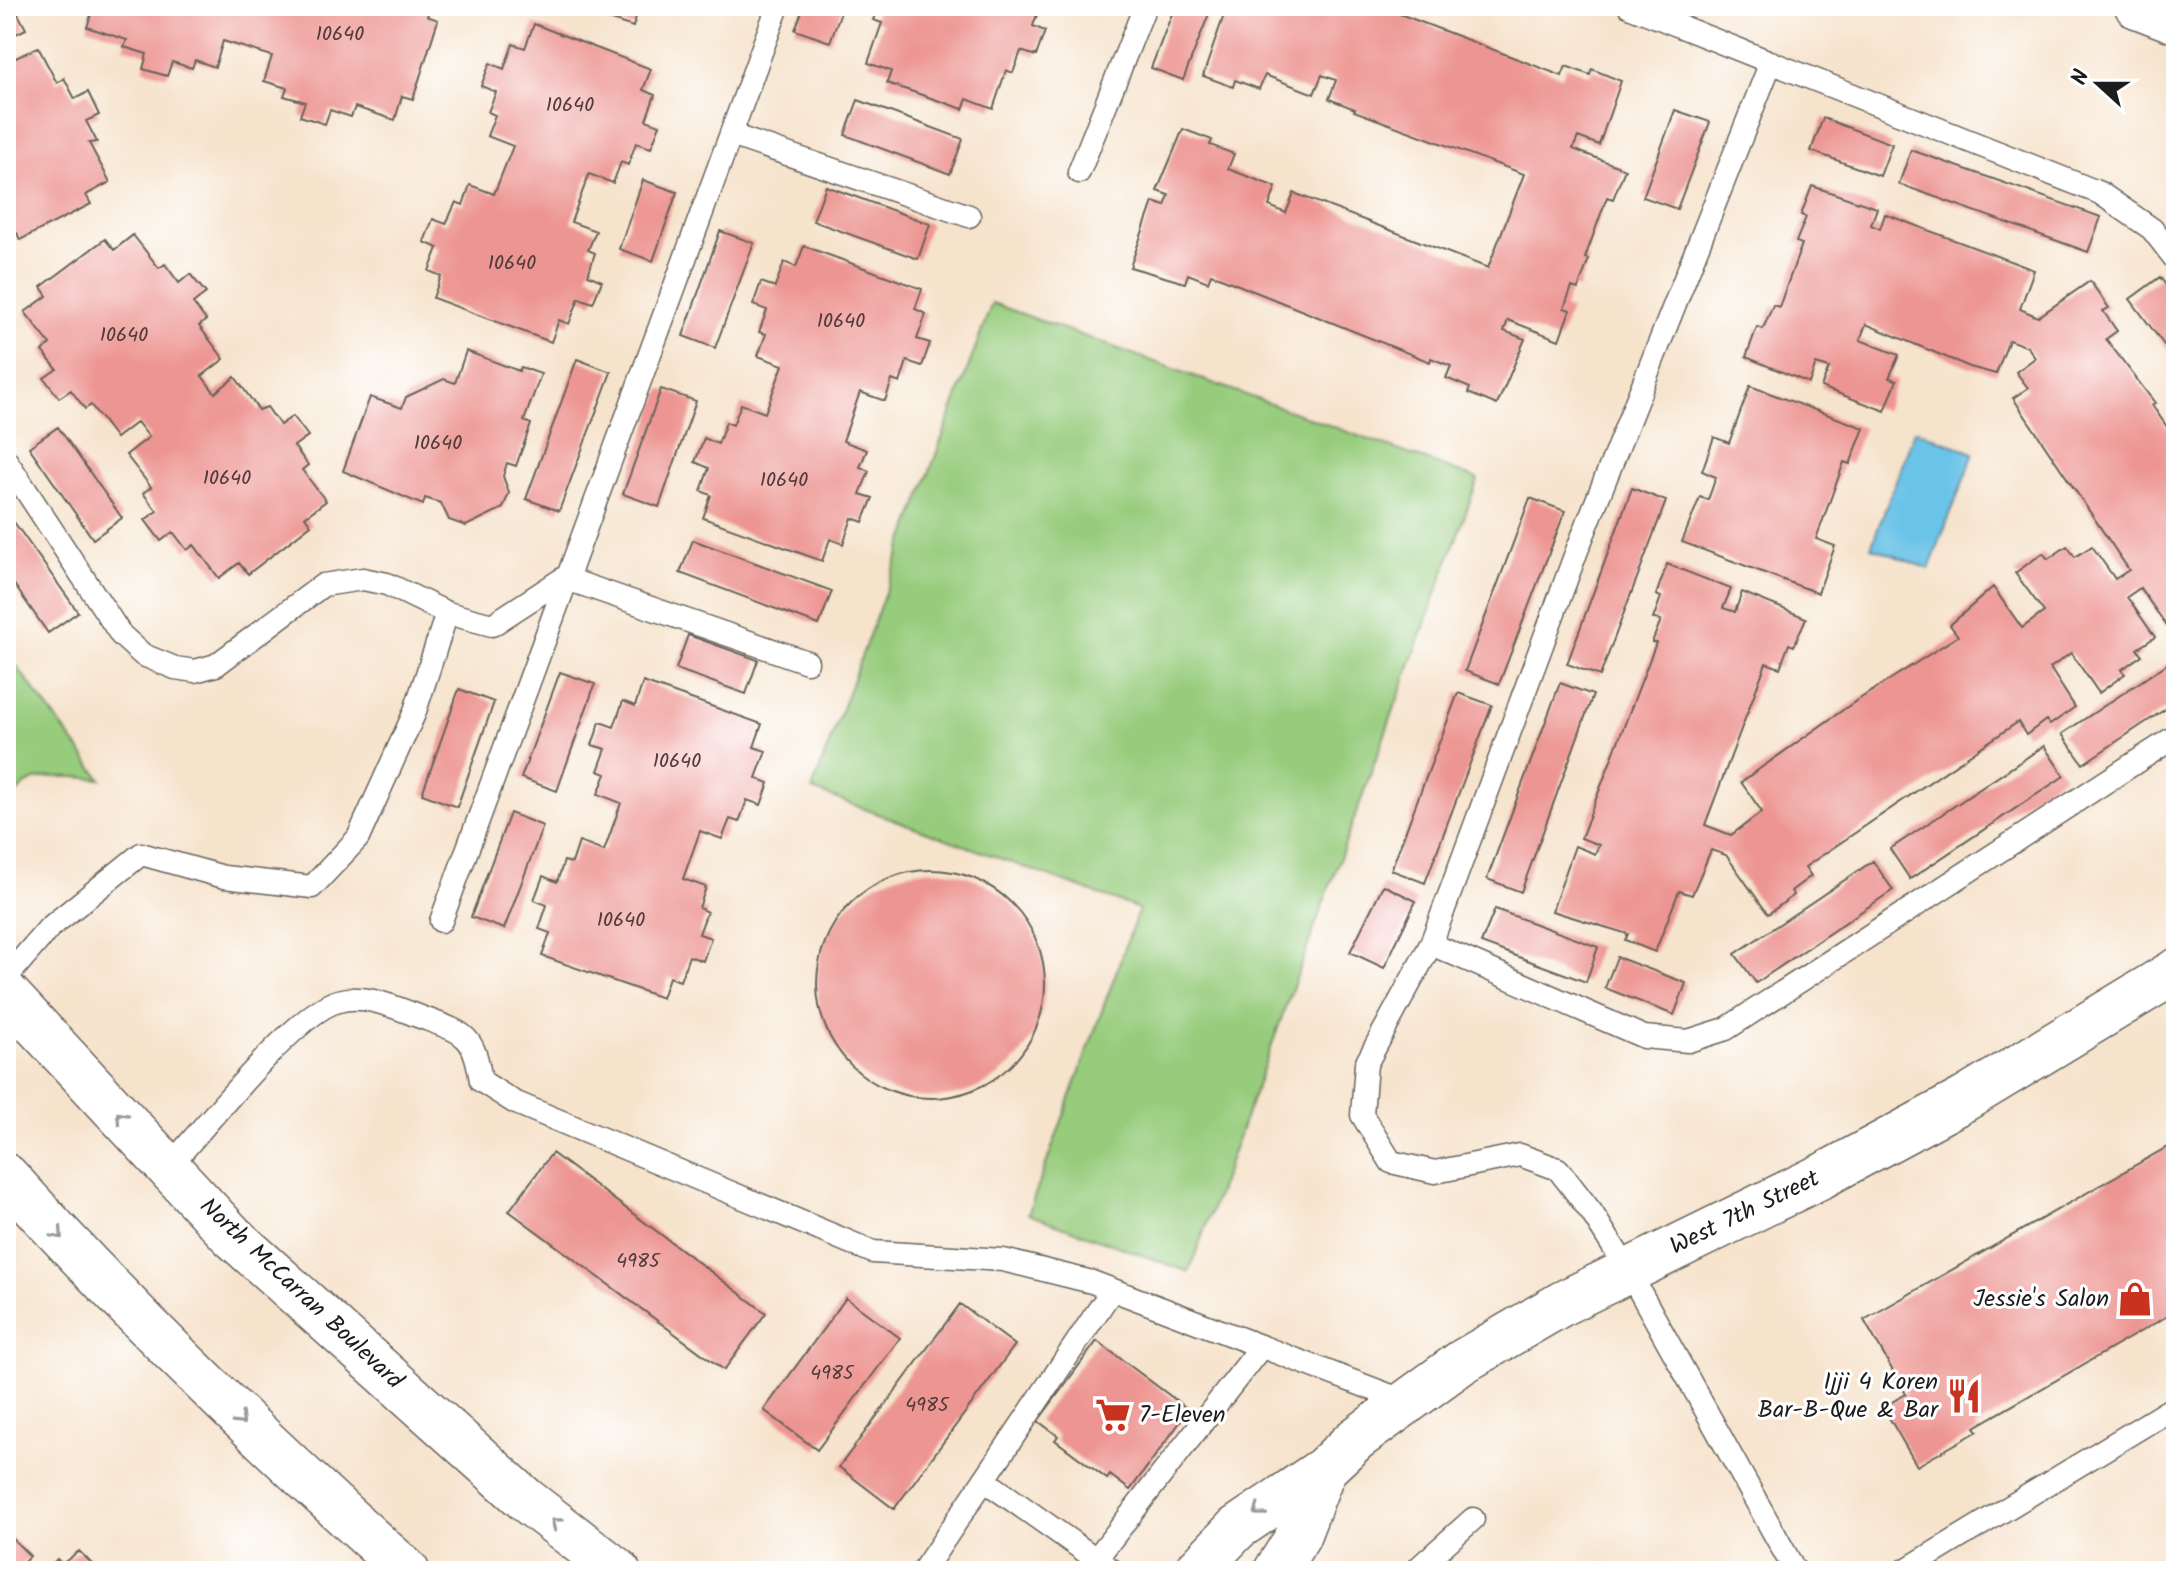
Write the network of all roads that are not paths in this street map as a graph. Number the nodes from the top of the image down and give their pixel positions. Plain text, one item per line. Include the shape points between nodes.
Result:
1 (778, 6) edge
2 (1145, 6) edge
3 (1629, 6) edge
4 (2137, 6) edge
5 (2176, 21) edge
6 (1771, 62) junction
7 (731, 135) junction
8 (1079, 172) dead end
9 (969, 216) dead end
10 (2176, 260) edge
11 (6, 460) edge
12 (564, 578) junction
13 (447, 613) junction
14 (807, 662) dead end
15 (2176, 736) edge
16 (441, 921) dead end
17 (1431, 944) junction
18 (2176, 971) edge
19 (6, 978) edge
20 (6, 993) edge
21 (168, 1168) junction
22 (6, 1176) edge
23 (1629, 1272) junction
24 (1112, 1290) junction
25 (1261, 1347) junction
26 (1407, 1402) junction
27 (2176, 1406) edge
28 (1324, 1469) junction
29 (984, 1480) junction
30 (1473, 1519) dead end
31 (1104, 1565) edge
32 (407, 1571) edge
33 (618, 1571) edge
34 (923, 1571) edge
35 (1196, 1571) edge
36 (1276, 1571) edge
37 (1415, 1571) edge
38 (1795, 1571) edge
39 (1904, 1571) edge

1 - 7 lane
2 - 8 lane
3 - 6 lane
4 - 5 main road
6 - 10 lane via 2100,193 2152,229
6 - 17 lane via 1576,553
7 - 9 lane
7 - 12 lane
11 - 13 lane via 121,635 143,655 175,668 195,671 216,665 323,585 363,579 387,584
12 - 13 lane via 492,625
12 - 14 lane
12 - 16 lane
13 - 19 lane via 414,714 358,838 312,887 224,877 141,854 49,928
15 - 17 lane via 1726,1029 1688,1041 1644,1037
17 - 23 lane via 1366,1064 1362,1115 1391,1162 1435,1172 1520,1155 1558,1169
18 - 23 main road, West 7th Street via 1965,1099
21 -> 20 main road, North McCarran Boulevard
21 - 24 lane via 291,1031 336,1001 368,999 456,1030 476,1048 481,1081 514,1102 873,1252 1003,1260
33 -> 21 main road, North McCarran Boulevard via 526,1500 267,1268
22 -> 32 main road via 93,1273 267,1447
23 - 26 main road, West 7th Street via 1563,1303 1462,1362
23 - 38 lane
24 - 25 lane
24 - 29 lane
25 - 26 lane
25 - 31 lane
26 - 28 main road, West 7th Street
27 - 39 lane
28 -> 35 main road, West 7th Street via 1237,1528
28 - 36 main road, West 7th Street via 1298,1536
29 - 31 lane
29 - 34 lane
30 - 37 lane

